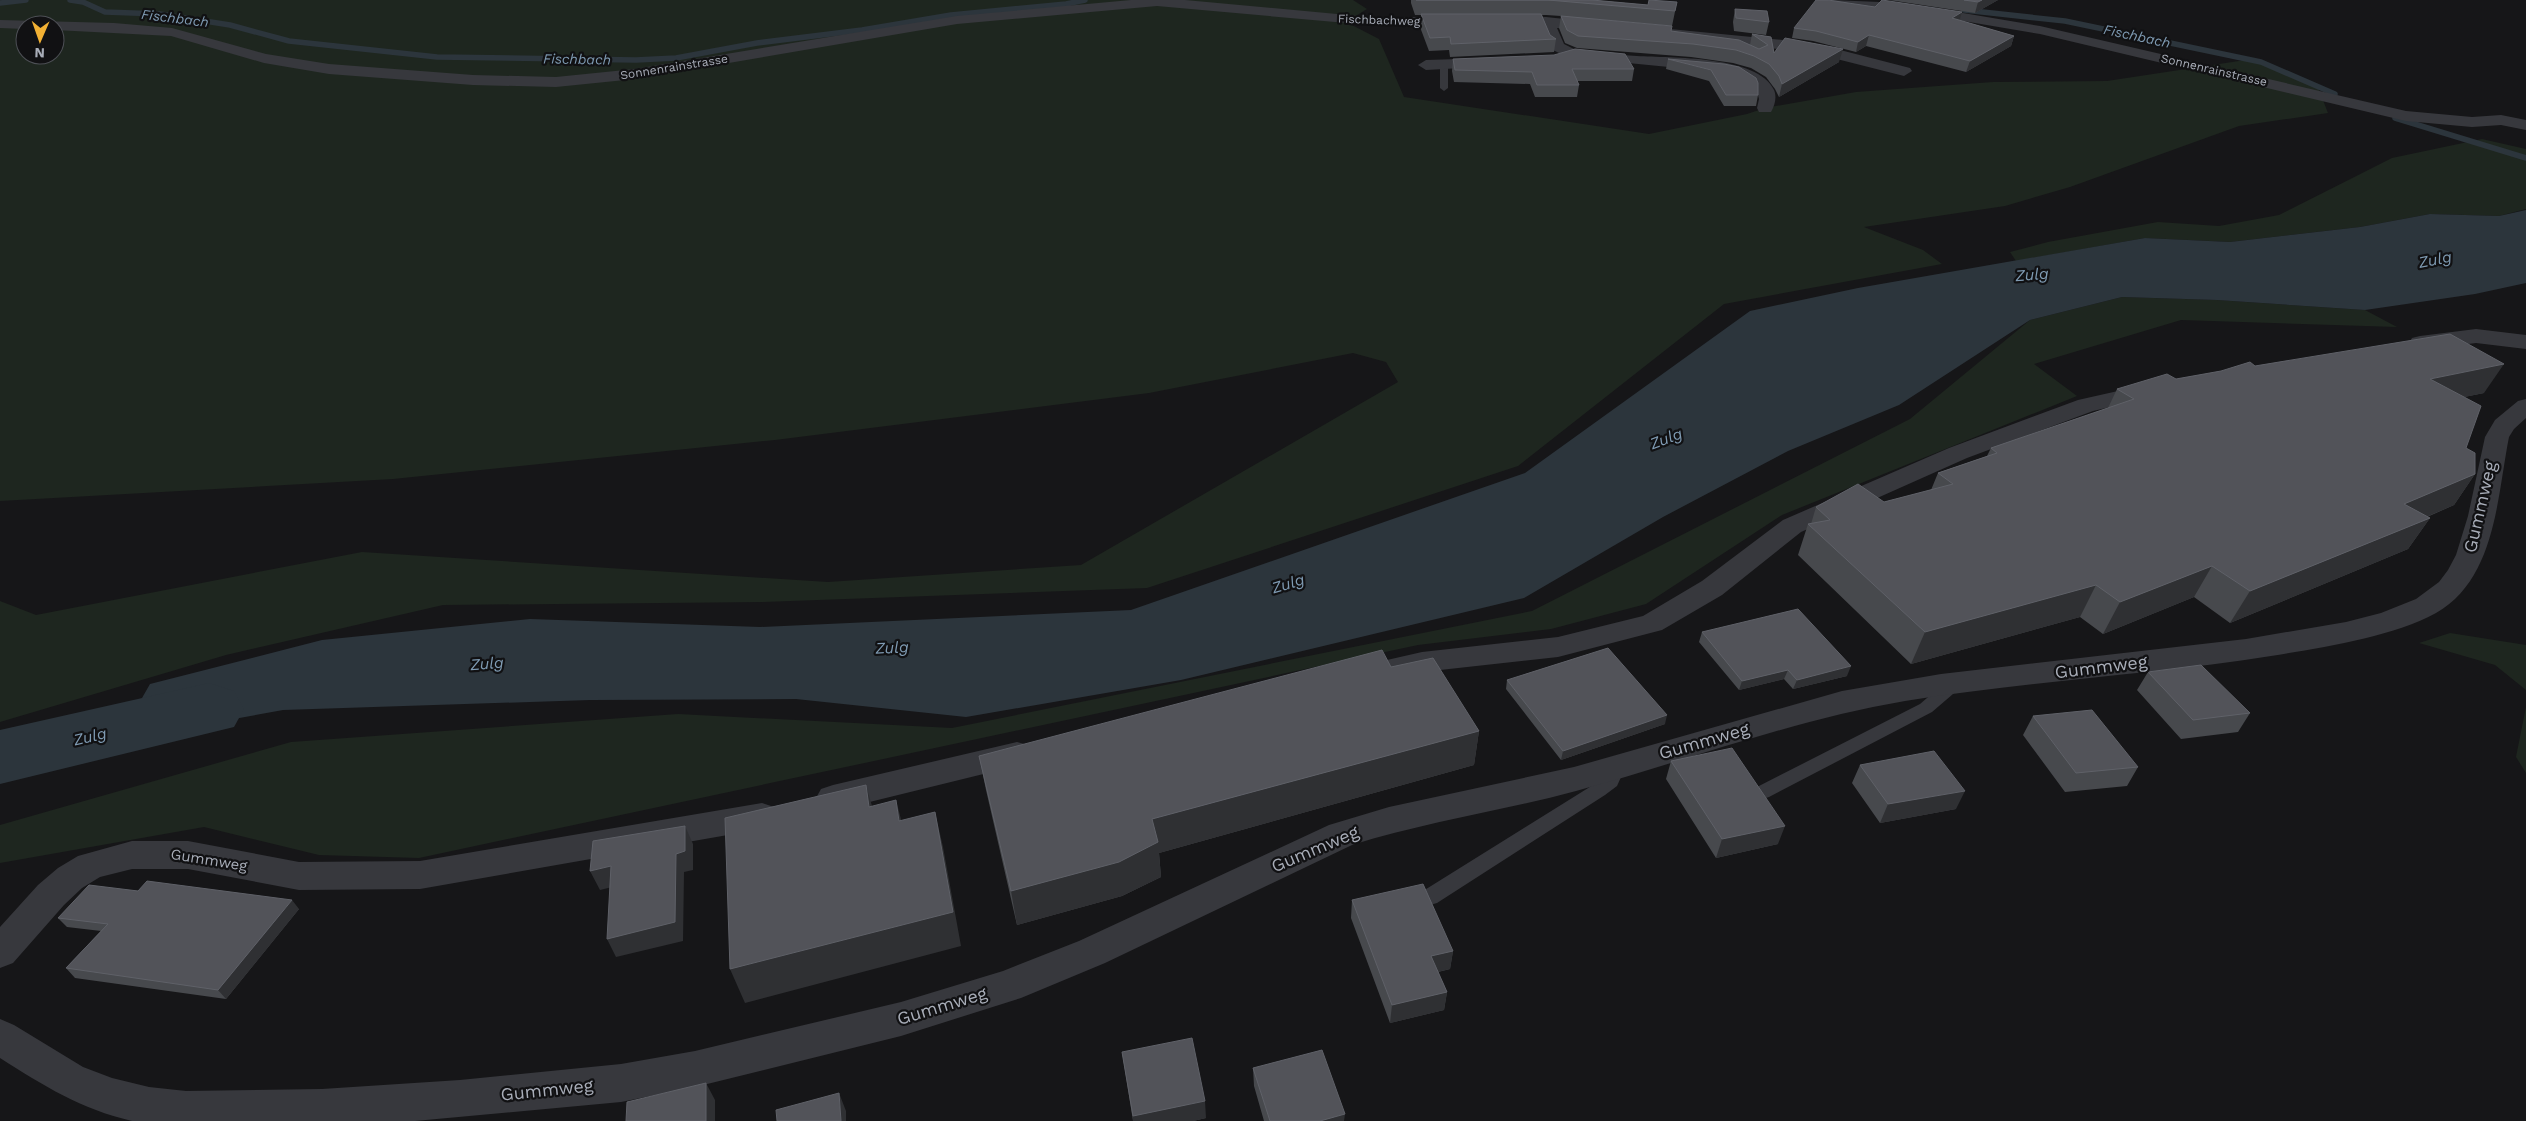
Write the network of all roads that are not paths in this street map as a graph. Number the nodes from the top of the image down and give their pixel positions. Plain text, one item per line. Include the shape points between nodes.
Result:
1 (1178, 0) edge
2 (1221, 0) edge
3 (1301, 0) edge
4 (1838, 0) edge
5 (1150, 2) junction
6 (1475, 21) edge
7 (1495, 21) edge
8 (1546, 21) junction
9 (0, 24) edge
10 (1608, 27) edge
11 (1657, 31) edge
12 (1687, 34) junction
13 (1745, 50) edge
14 (1572, 54) junction
15 (1552, 60) edge
16 (1511, 62) edge
17 (1426, 65) dead end
18 (1444, 65) junction
19 (1904, 71) dead end
20 (1444, 88) dead end
21 (1765, 108) dead end
22 (2526, 108) edge
23 (2501, 120) junction
24 (2526, 125) edge
25 (2526, 342) edge
26 (2391, 348) edge
27 (2178, 385) edge
28 (2526, 406) edge
29 (1374, 673) edge
30 (1954, 684) junction
31 (1046, 747) edge
32 (1617, 766) junction
33 (1764, 792) edge
34 (1430, 897) edge
35 (0, 952) edge
36 (0, 1037) edge

1 - 5 street, Sonnenrainstrasse
2 - 3 street
4 - 23 street, Sonnenrainstrasse via 1904,6 2040,30 2406,116 2472,122
5 - 6 street, Fischbachweg via 1369,21
5 - 9 street, Sonnenrainstrasse via 957,20 635,74 556,82 473,80 329,69 264,58 172,32
7 - 8 street
8 - 10 street
8 - 14 street via 1558,47
11 - 12 street
12 - 13 lane
12 - 19 street via 1813,48
14 - 15 street
14 - 21 street via 1710,66 1743,73 1755,78 1767,91
16 - 18 street
17 - 18 street
18 - 20 lane
22 - 23 street
23 - 24 street
25 - 26 street via 2464,337
27 - 29 street via 2086,404 1958,453 1792,526 1712,588 1652,623 1558,647 1422,662
28 - 30 street, Gummweg via 2504,425 2497,437 2475,541 2464,568 2448,590 2433,603 2349,632 2248,650
30 - 32 street, Gummweg via 1826,705
30 - 33 lane via 1926,708
31 - 35 street, Gummweg via 729,824 420,876 299,876 188,855 132,855 110,859 70,878
32 - 34 lane via 1611,781 1599,790
32 - 36 street, Gummweg via 1574,779 1389,820 1341,835 1092,952 1008,986 892,1022 621,1083 460,1099 322,1108 186,1110 149,1106 103,1094 69,1080

